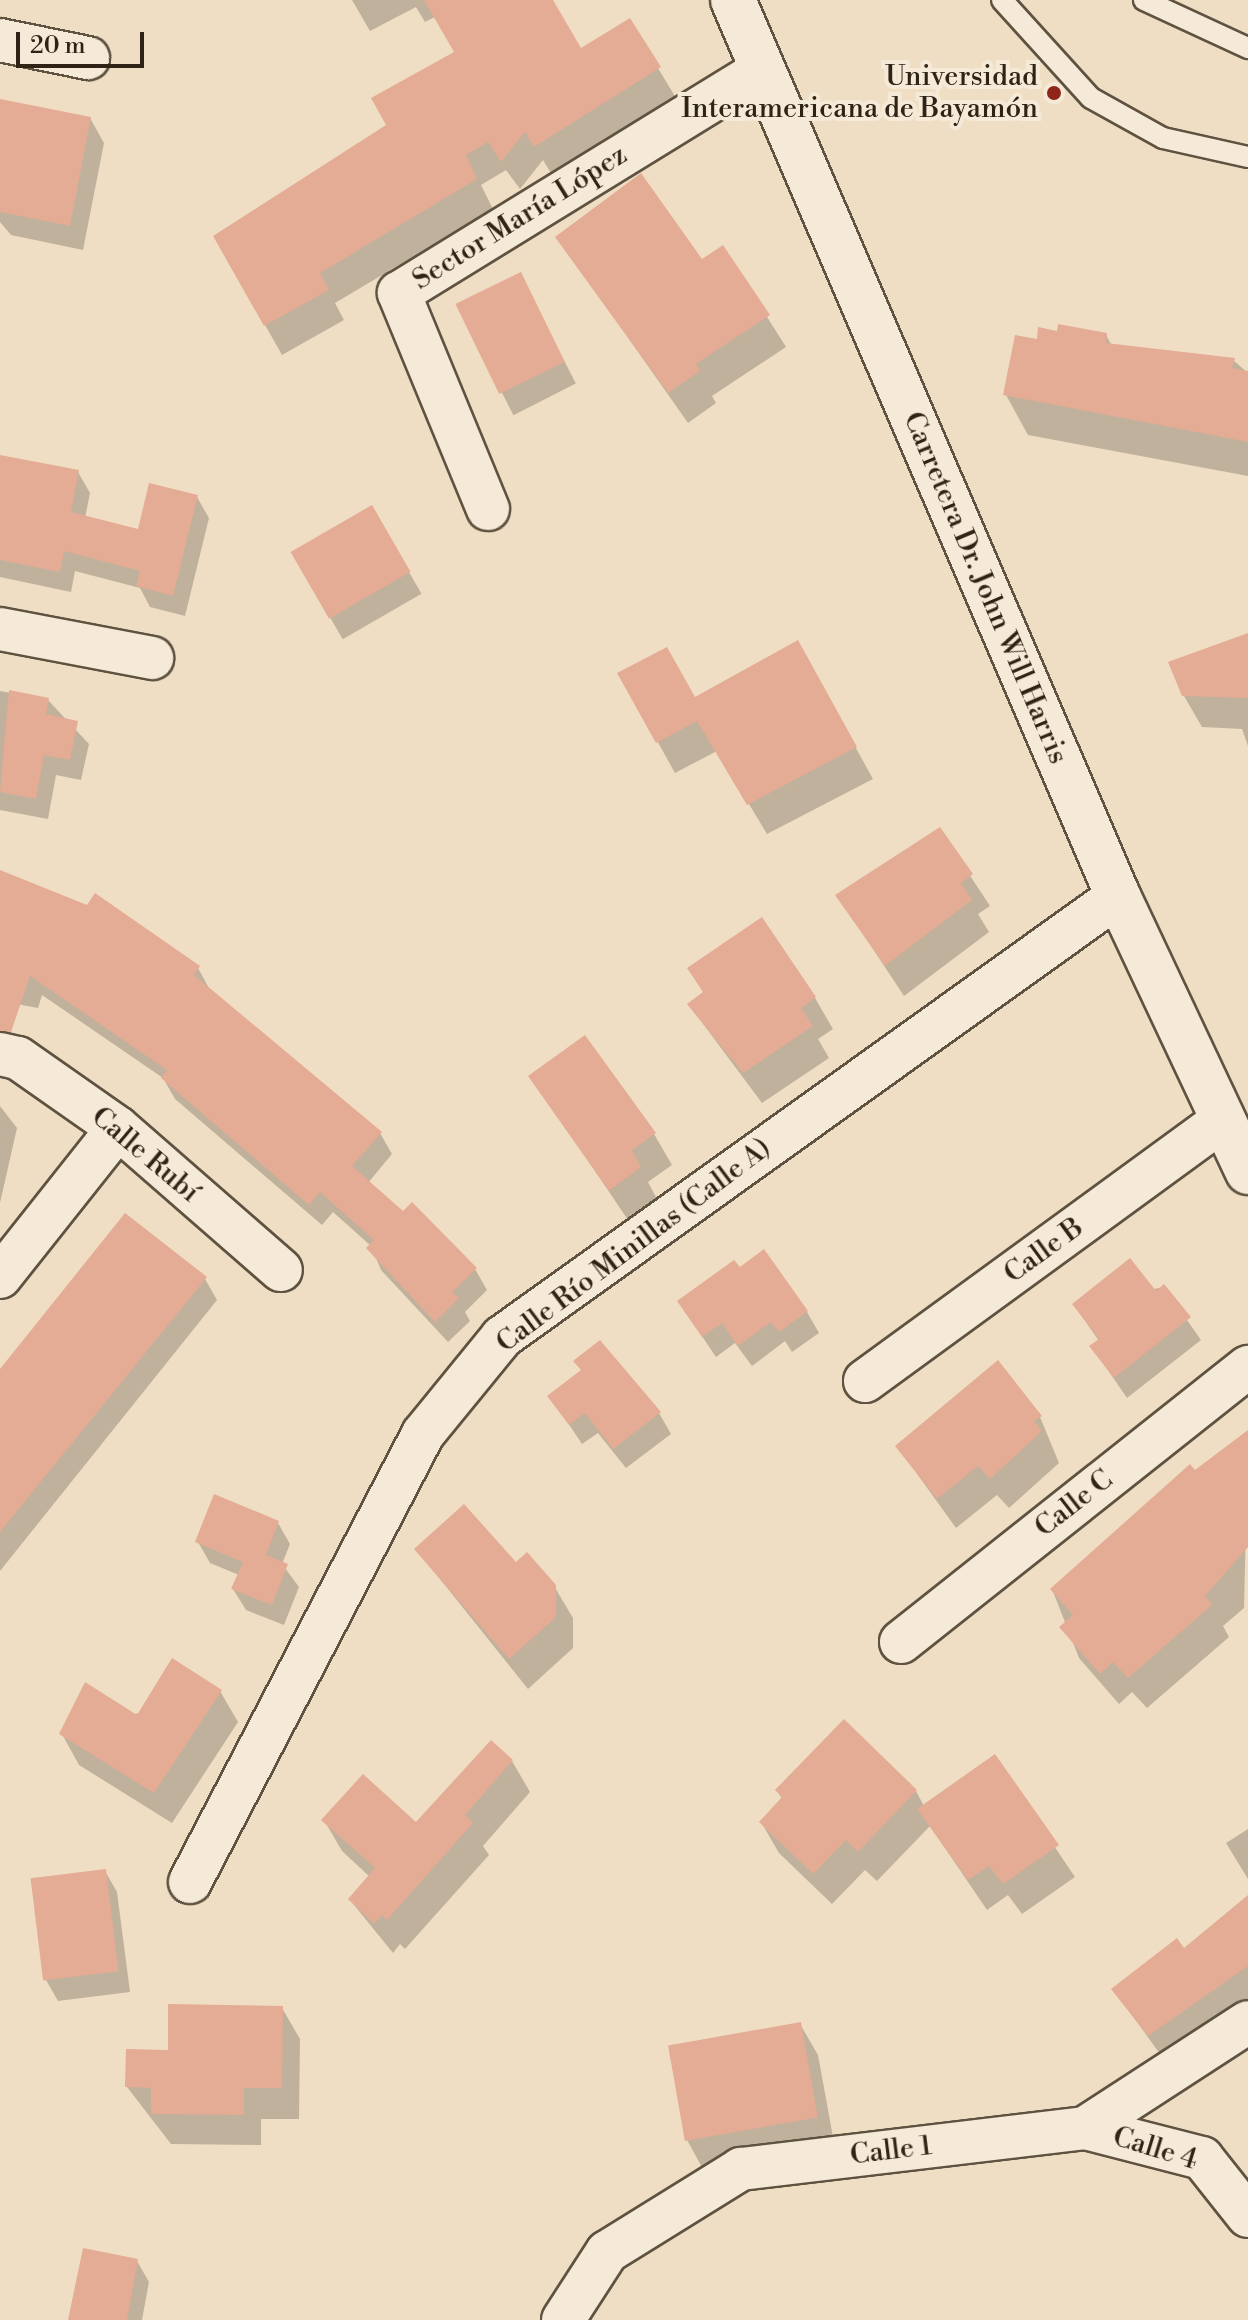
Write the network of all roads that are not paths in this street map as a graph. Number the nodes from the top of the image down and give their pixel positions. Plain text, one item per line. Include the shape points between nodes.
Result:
1 (733, 0) edge
2 (1002, 0) edge
3 (1144, 0) edge
4 (0, 40) edge
5 (1248, 48) edge
6 (88, 58) dead end
7 (760, 71) junction
8 (1248, 157) edge
9 (488, 509) dead end
10 (0, 629) edge
11 (152, 658) dead end
12 (1118, 896) junction
13 (0, 1054) edge
14 (1222, 1121) junction
15 (118, 1128) junction
16 (1248, 1172) edge
17 (281, 1270) dead end
18 (0, 1277) edge
19 (1248, 1367) edge
20 (865, 1381) dead end
21 (901, 1642) dead end
22 (190, 1882) dead end
23 (1248, 2022) edge
24 (1085, 2128) junction
25 (1248, 2216) edge
26 (563, 2320) edge

1 - 7 street, Carretera Dr. John Will Harris
2 - 8 lane via 1091,98 1163,138
3 - 5 lane
4 - 6 street
7 - 9 street, Sector María López via 399,293
7 - 12 street, Carretera Dr. John Will Harris
10 - 11 street
12 - 14 street, Carretera Dr. John Will Harris
12 - 22 street, Calle Río Minillas (Calle A) via 502,1337 423,1434
13 - 15 street, Calle Rubí via 18,1058
14 - 16 street, Carretera Dr. John Will Harris
14 - 20 street, Calle B
15 - 17 street, Calle Rubí
15 - 18 street
19 - 21 street, Calle C
23 - 24 street, Calle 1
24 - 25 street, Calle 4 via 1202,2158
24 - 26 street, Calle 1 via 741,2169 607,2252

